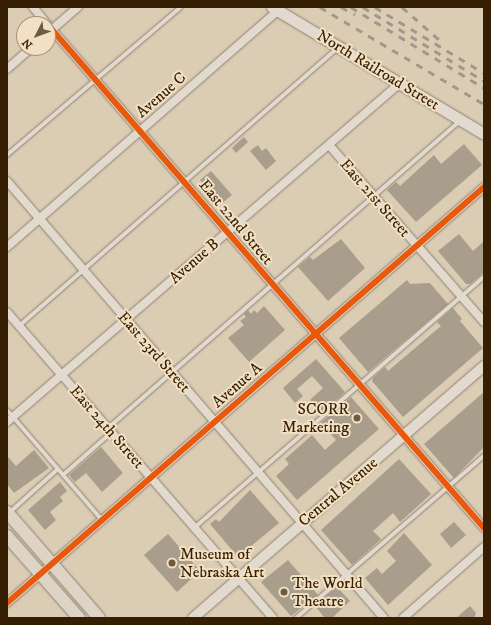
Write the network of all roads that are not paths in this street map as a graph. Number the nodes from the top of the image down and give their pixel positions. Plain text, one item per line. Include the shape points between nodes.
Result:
1 (33, 7) edge
2 (78, 7) edge
3 (180, 7) edge
4 (275, 9) edge
5 (40, 16) edge
6 (56, 23) edge
7 (56, 36) edge
8 (339, 47) junction
9 (22, 56) edge
10 (7, 69) edge
11 (96, 79) junction
12 (399, 84) junction
13 (461, 120) junction
14 (141, 130) junction
15 (484, 134) edge
16 (329, 146) junction
17 (7, 155) edge
18 (7, 181) edge
19 (185, 182) junction
20 (484, 187) edge
21 (374, 196) junction
22 (39, 218) junction
23 (227, 233) junction
24 (417, 246) junction
25 (7, 247) edge
26 (84, 270) junction
27 (484, 277) edge
28 (271, 284) junction
29 (461, 296) junction
30 (7, 312) edge
31 (126, 320) junction
32 (484, 322) edge
33 (20, 326) junction
34 (314, 335) junction
35 (484, 366) edge
36 (172, 373) junction
37 (62, 376) junction
38 (358, 385) junction
39 (7, 410) edge
40 (10, 420) edge
41 (215, 422) junction
42 (110, 430) junction
43 (403, 437) junction
44 (484, 456) edge
45 (58, 469) junction
46 (259, 473) junction
47 (63, 475) junction
48 (151, 478) junction
49 (448, 487) junction
50 (7, 513) edge
51 (102, 520) junction
52 (302, 523) junction
53 (194, 528) junction
54 (484, 528) edge
55 (7, 536) edge
56 (484, 547) edge
57 (52, 564) junction
58 (40, 574) junction
59 (347, 575) junction
60 (238, 578) junction
61 (7, 603) edge
62 (79, 618) edge
63 (99, 618) edge
64 (193, 618) edge
65 (273, 618) edge
66 (296, 618) edge
67 (384, 618) edge
68 (403, 618) edge

1 - 5 street, East 22nd Street
2 - 6 street
3 - 11 lane
4 - 8 main road, North Railroad Street
4 - 14 street, Avenue C
7 - 11 street, East 22nd Street
8 - 12 main road, North Railroad Street
8 - 19 lane
9 - 10 street
11 - 14 street, East 22nd Street
11 - 17 lane
12 - 13 main road, North Railroad Street
12 - 16 street, Avenue B
13 - 15 main road, North Railroad Street
13 - 21 lane
14 - 19 street, East 22nd Street
14 - 22 street, Avenue C
16 - 21 street, East 21st Street
16 - 23 street, Avenue B
18 - 22 street, East 23rd Street
19 - 23 street, East 22nd Street
19 - 26 lane
20 - 24 street, Avenue A
21 - 24 street, East 21st Street
21 - 28 lane
22 - 25 street, Avenue C
22 - 26 street, East 23rd Street
23 - 28 street, East 22nd Street
23 - 31 street, Avenue B
24 - 29 street, East 21st Street
24 - 34 street, Avenue A
26 - 31 street, East 23rd Street
26 - 33 lane
27 - 29 lane
28 - 34 street, East 22nd Street
28 - 36 lane
29 - 32 street, East 21st Street
29 - 38 lane
30 - 33 street, East 24th Street
31 - 36 street, East 23rd Street
31 - 37 street, Avenue B
33 - 37 street, East 24th Street
34 - 38 street, East 22nd Street
34 - 41 street, Avenue A
35 - 43 street, Central Avenue
36 - 41 street, East 23rd Street
36 - 42 lane
37 - 40 street, Avenue B
37 - 42 street, East 24th Street
38 - 43 street, East 22nd Street
38 - 46 lane
39 - 40 lane
40 - 45 lane
41 - 46 street, East 23rd Street
41 - 48 street, Avenue A
42 - 47 lane
42 - 48 street, East 24th Street
43 - 49 street, East 22nd Street
43 - 52 street, Central Avenue
44 - 49 lane
45 - 47 lane
45 - 50 lane
46 - 52 street, East 23rd Street
46 - 53 lane
47 - 51 lane
48 - 51 street, Avenue A
48 - 53 street, East 24th Street
49 - 54 street, East 22nd Street
49 - 59 lane
50 - 57 main road
51 - 57 street, Avenue A
52 - 59 street, East 23rd Street
52 - 60 street, Central Avenue
53 - 60 street, East 24th Street
55 - 58 main road
56 - 68 street
57 - 58 street, Avenue A
57 - 63 main road
58 - 61 street, Avenue A
58 - 62 main road
59 - 66 lane
59 - 67 street, East 23rd Street
60 - 64 street, Central Avenue
60 - 65 street, East 24th Street

